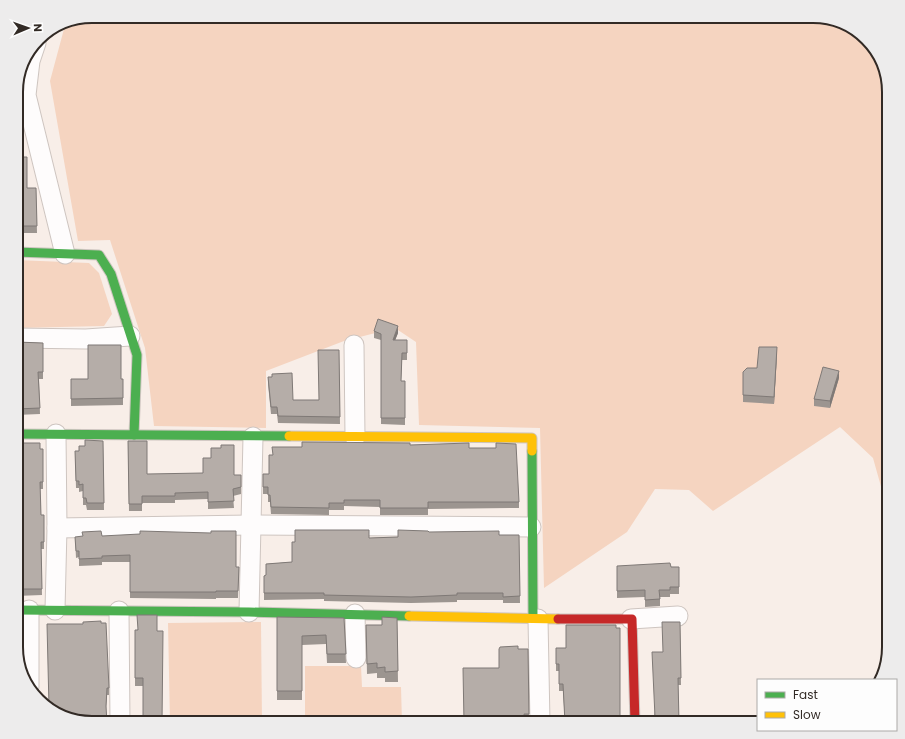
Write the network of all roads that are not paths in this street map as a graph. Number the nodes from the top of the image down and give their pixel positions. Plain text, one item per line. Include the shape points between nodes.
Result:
1 (29, 64) edge
2 (23, 87) edge
3 (23, 102) edge
4 (23, 252) edge
5 (65, 254) junction
6 (130, 336) junction
7 (23, 338) edge
8 (354, 345) dead end
9 (23, 434) edge
10 (56, 434) junction
11 (134, 435) junction
12 (253, 437) junction
13 (355, 437) junction
14 (250, 525) junction
15 (530, 527) junction
16 (57, 528) junction
17 (23, 610) edge
18 (55, 610) junction
19 (119, 611) junction
20 (249, 612) junction
21 (355, 614) junction
22 (678, 616) dead end
23 (536, 619) junction
24 (631, 619) junction
25 (356, 658) dead end
26 (28, 672) edge
27 (120, 716) edge
28 (540, 716) edge
29 (635, 716) edge

1 - 2 street
3 - 5 street
4 - 5 street
5 - 6 street via 99,256 111,274
6 - 7 street via 86,339
6 - 11 street via 137,355
8 - 13 street
9 - 10 street
10 - 11 street
10 - 16 street
11 - 12 street
12 - 13 street
12 - 14 street
13 - 15 street via 532,438
14 - 15 street
14 - 16 street
14 - 20 street
15 - 23 street
16 - 18 street
17 - 18 street
17 - 26 street
18 - 19 street
19 - 20 street
19 - 27 street
20 - 21 street
21 - 23 street
21 - 25 street
22 - 24 street
23 - 24 street
23 - 28 street
24 - 29 street

